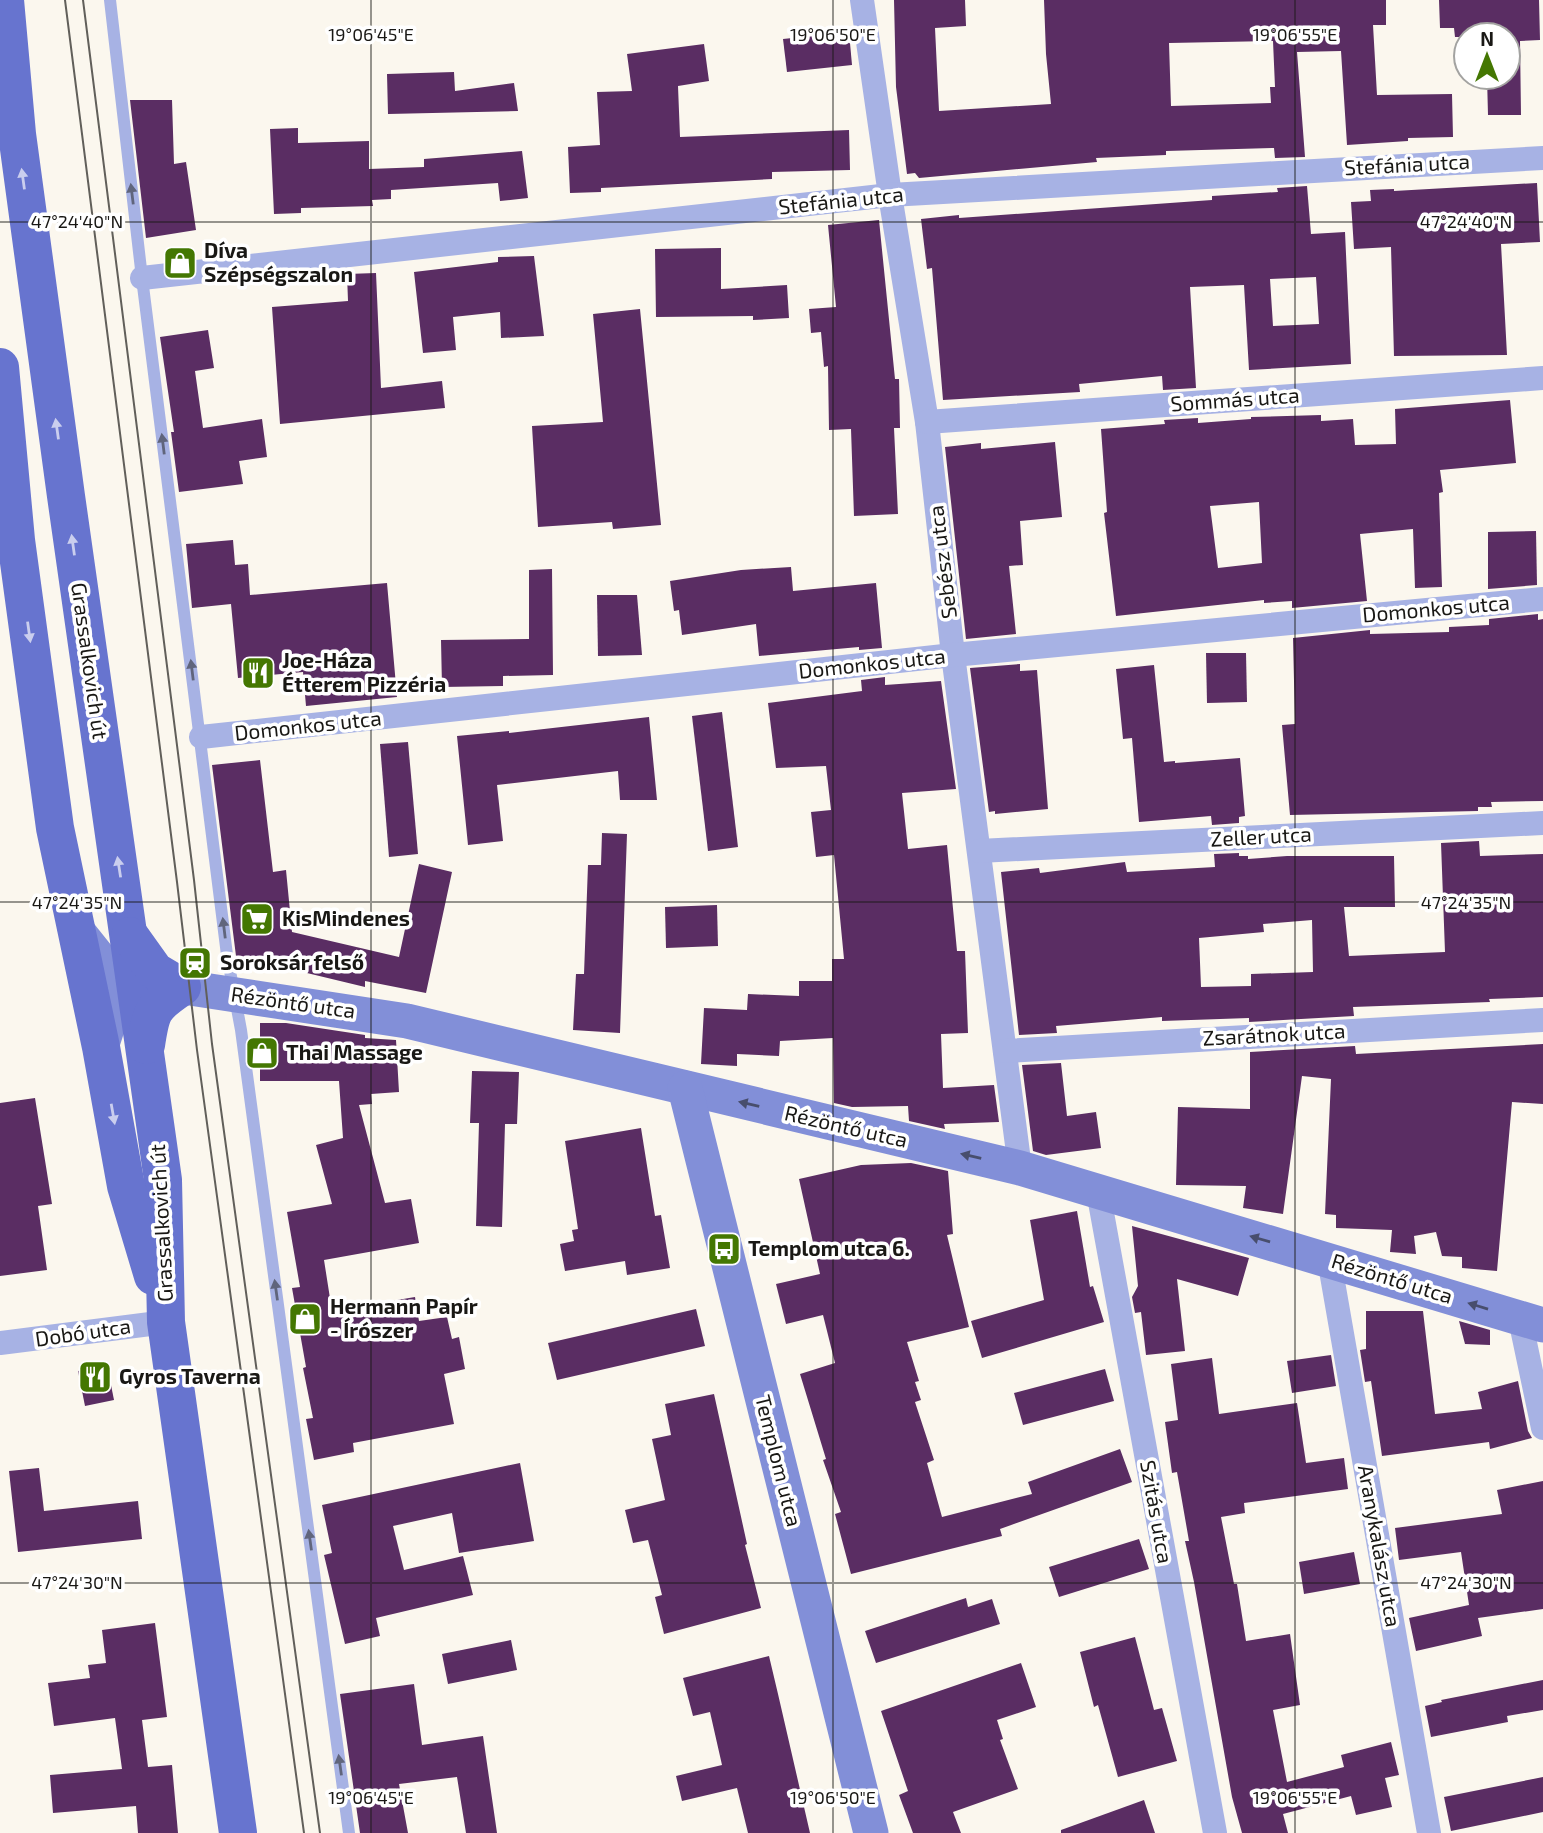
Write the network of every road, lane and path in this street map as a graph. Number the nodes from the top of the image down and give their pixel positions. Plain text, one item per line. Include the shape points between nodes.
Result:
1 (5, 0) edge
2 (110, 0) edge
3 (862, 0) edge
4 (1543, 158) edge
5 (890, 195) junction
6 (142, 278) junction
7 (0, 367) edge
8 (1543, 378) edge
9 (927, 422) junction
10 (1543, 599) edge
11 (953, 655) junction
12 (201, 737) junction
13 (1543, 823) edge
14 (979, 851) junction
15 (75, 928) junction
16 (129, 934) junction
17 (136, 984) junction
18 (182, 987) junction
19 (235, 996) junction
20 (1543, 1020) edge
21 (101, 1047) junction
22 (145, 1048) junction
23 (1004, 1051) junction
24 (685, 1088) junction
25 (1020, 1168) junction
26 (1098, 1191) junction
27 (1329, 1259) junction
28 (166, 1322) junction
29 (1532, 1322) edge
30 (0, 1343) edge
31 (1543, 1428) edge
32 (238, 1833) edge
33 (349, 1833) edge
34 (872, 1833) edge
35 (1215, 1833) edge
36 (1429, 1833) edge

16 -> 1 main road, Grassalkovich út via 23,174
6 -> 2 lane
3 - 5 street, Sebész utca
4 - 5 street, Stefánia utca
5 - 6 street, Stefánia utca
5 - 9 street, Sebész utca
12 -> 6 lane
7 -> 15 main road, Grassalkovich út via 16,540 55,828
8 - 9 street, Sommás utca
9 - 11 street, Sebész utca
10 - 11 street, Domonkos utca
11 - 12 street, Domonkos utca
11 - 14 street, Sebész utca
19 -> 12 lane
13 - 14 street, Zeller utca
14 - 23 street, Sebész utca
15 - 17 main road via 107,968
15 - 21 main road, Grassalkovich út
16 - 17 main road, Grassalkovich út
16 - 18 main road via 155,971
17 - 18 main road, Rézöntő utca
17 - 21 main road via 114,1007
17 - 22 main road, Grassalkovich út
18 - 19 main road, Rézöntő utca
18 - 22 main road via 160,1002 150,1017
19 - 24 main road, Rézöntő utca via 407,1021
33 -> 19 lane
20 - 23 street, Zsarátnok utca
21 -> 28 main road, Grassalkovich út via 125,1186
22 - 28 main road, Grassalkovich út via 163,1180
23 - 25 street, Sebész utca
25 -> 24 main road, Rézöntő utca
24 - 34 main road, Templom utca
25 - 26 main road, Rézöntő utca
27 -> 26 main road, Rézöntő utca
26 - 35 street, Szitás utca
29 -> 27 main road, Rézöntő utca
27 - 36 street, Aranykalász utca
28 - 30 street, Dobó utca
28 - 32 main road, Grassalkovich út
29 - 31 street

